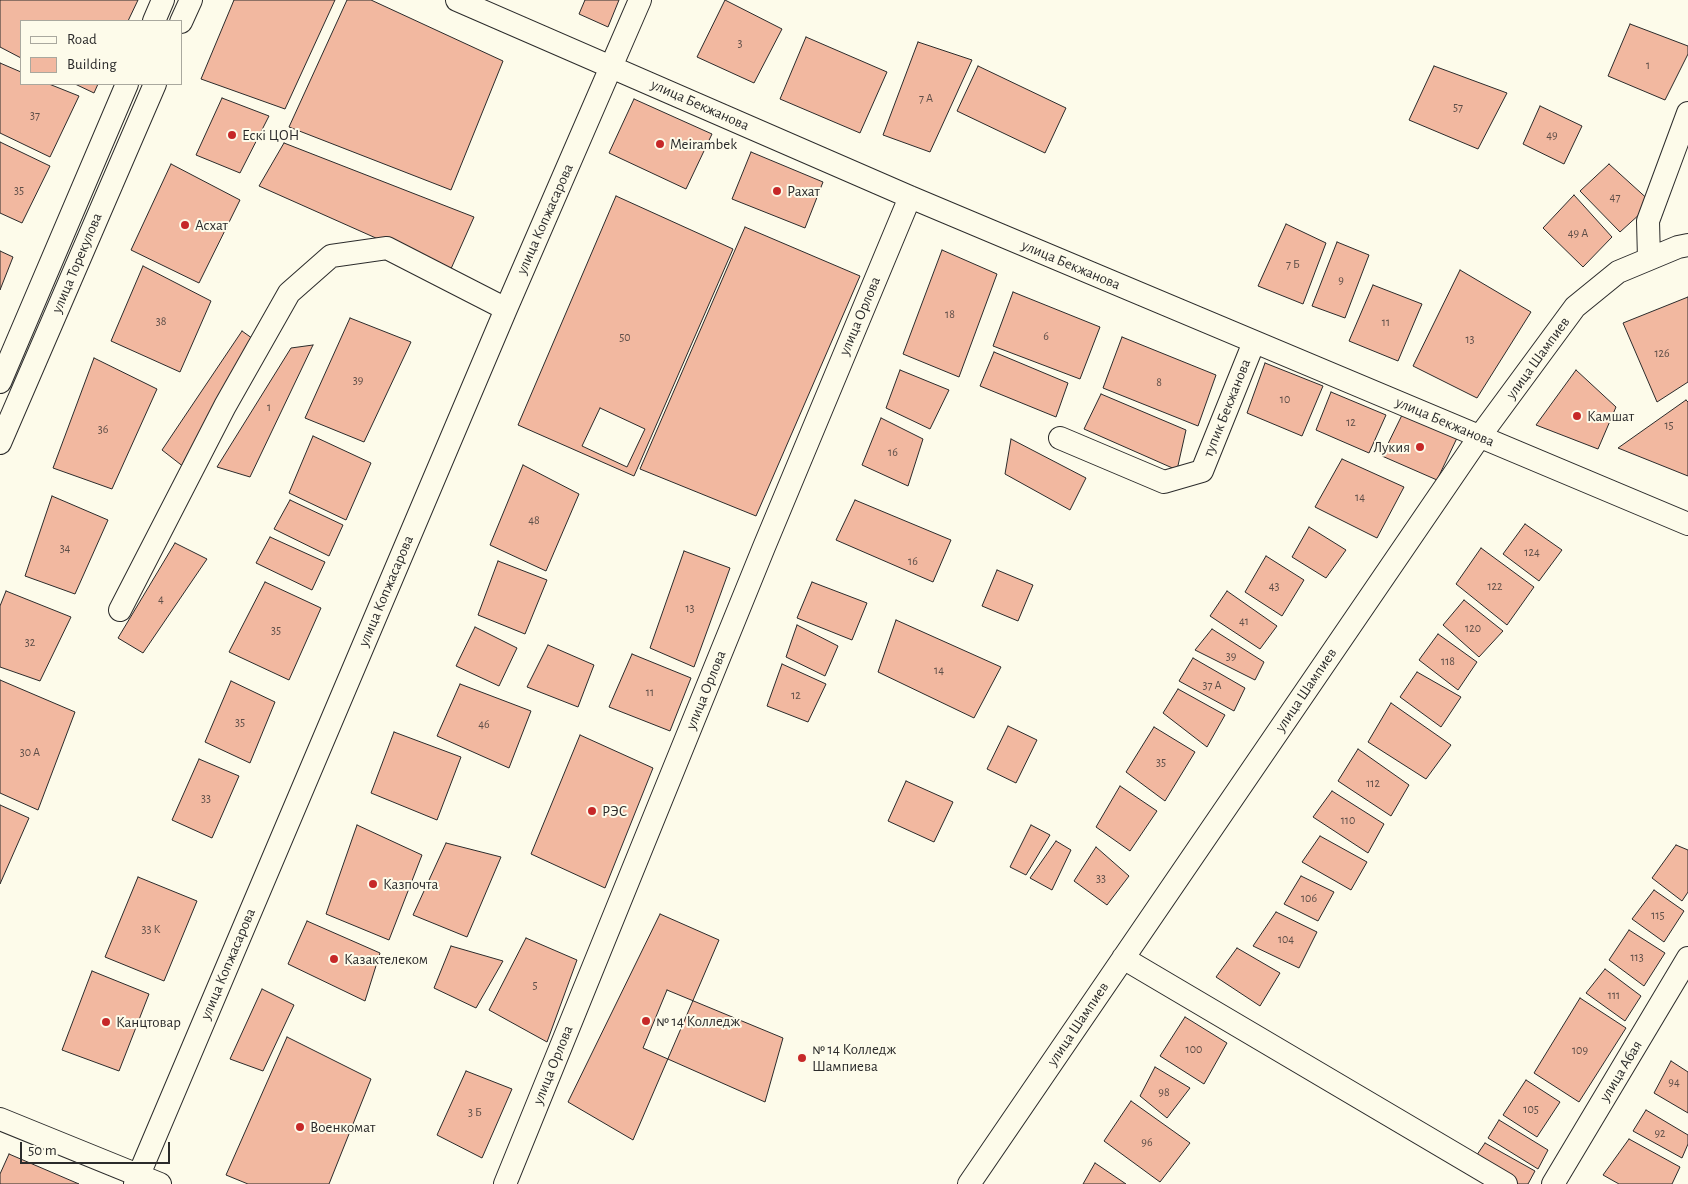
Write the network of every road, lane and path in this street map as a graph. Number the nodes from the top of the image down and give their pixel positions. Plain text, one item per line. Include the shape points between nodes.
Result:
1 (162, 0) edge
2 (191, 0) edge
3 (457, 0) edge
4 (640, 0) edge
5 (154, 20) edge
6 (182, 20) edge
7 (612, 66) junction
8 (127, 85) edge
9 (155, 85) edge
10 (1688, 113) edge
11 (910, 198) junction
12 (1688, 245) edge
13 (1649, 259) junction
14 (506, 309) junction
15 (1254, 342) junction
16 (0, 382) edge
17 (1480, 436) junction
18 (1060, 438) dead end
19 (0, 443) edge
20 (1688, 524) edge
21 (120, 610) dead end
22 (1123, 958) junction
23 (1688, 958) edge
24 (0, 1119) edge
25 (137, 1180) edge
26 (160, 1184) edge
27 (505, 1184) edge
28 (968, 1184) edge
29 (1506, 1184) edge
30 (1553, 1184) edge

1 - 5 street
2 - 6 street
3 - 7 street, улица Бекжанова
4 - 7 street, улица Копжасарова
7 - 11 street, улица Бекжанова
7 - 14 street, улица Копжасарова
8 - 16 street, улица Торекулова
9 - 19 street, улица Торекулова
10 - 13 street via 1648,220
11 - 15 street, улица Бекжанова
11 - 27 street, улица Орлова
12 - 13 street, улица Шампиев
13 - 17 street, улица Шампиев via 1618,272 1575,307
14 - 21 street via 387,248 331,256 289,293 225,406
14 - 25 street, улица Копжасарова
15 - 17 street, улица Бекжанова
15 - 18 street, тупик Бекжанова via 1202,471 1164,482
17 - 20 street, улица Бекжанова
17 - 22 street, улица Шампиев
22 - 28 street, улица Шампиев
22 - 29 street
23 - 30 street, улица Абая
24 - 25 street
25 - 26 street

